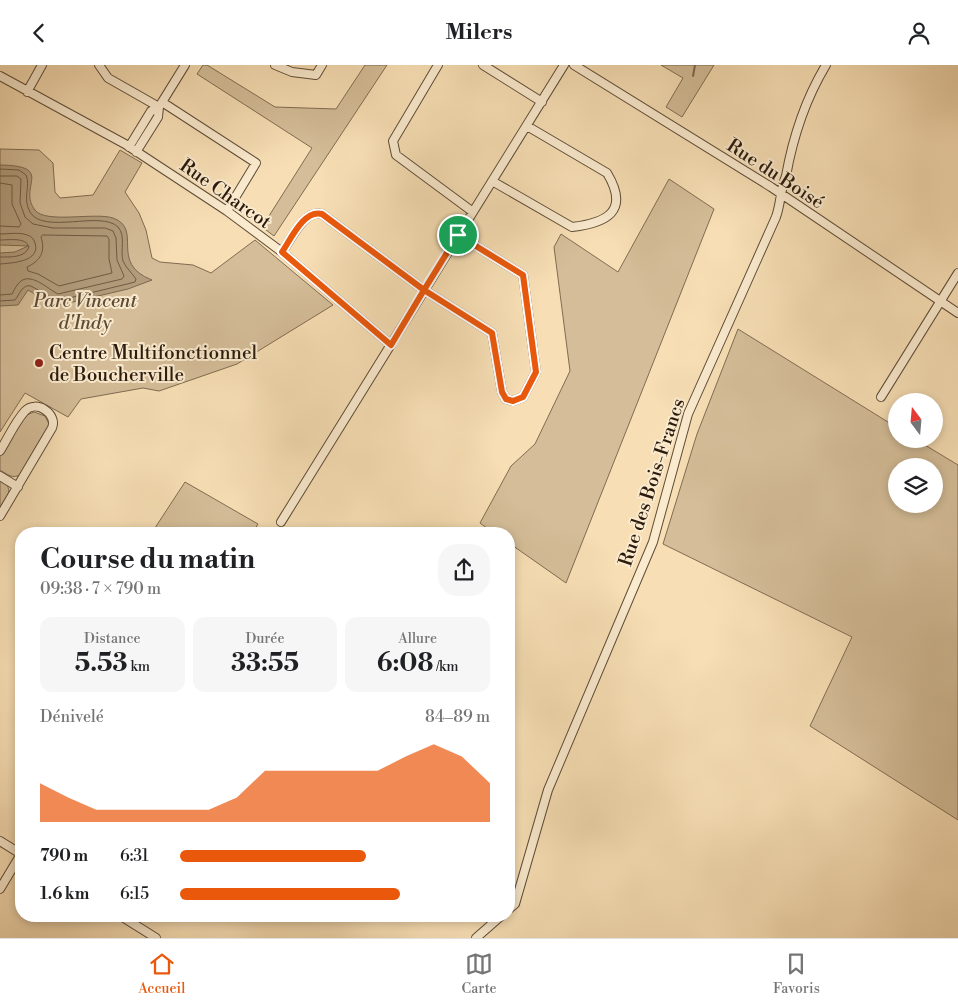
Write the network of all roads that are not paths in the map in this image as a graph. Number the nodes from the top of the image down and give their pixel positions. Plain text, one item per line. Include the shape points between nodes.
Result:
1 (42, 65) edge
2 (99, 65) edge
3 (185, 65) edge
4 (275, 65) edge
5 (322, 65) edge
6 (438, 65) edge
7 (482, 65) edge
8 (564, 65) edge
9 (574, 65) edge
10 (826, 65) edge
11 (0, 76) edge
12 (27, 91) junction
13 (542, 102) junction
14 (160, 105) junction
15 (527, 126) junction
16 (129, 147) junction
17 (136, 152) junction
18 (492, 181) junction
19 (781, 194) junction
20 (227, 211) junction
21 (473, 212) junction
22 (458, 235) junction
23 (282, 252) junction
24 (958, 273) edge
25 (424, 290) junction
26 (941, 302) junction
27 (958, 313) edge
28 (391, 345) junction
29 (881, 397) dead end
30 (0, 451) edge
31 (0, 476) edge
32 (18, 487) junction
33 (0, 516) edge
34 (280, 522) dead end
35 (0, 841) edge
36 (15, 850) edge
37 (15, 864) edge
38 (0, 889) edge
39 (515, 904) edge
40 (131, 922) edge
41 (494, 922) edge
42 (156, 938) edge
43 (476, 938) edge

1 - 12 street
2 - 14 street via 108,78
3 - 14 street
4 - 5 street via 292,72 316,75
6 - 21 street via 393,141 396,155
7 - 13 street
8 - 13 street
9 - 19 street, Rue du Boisé
10 - 19 street, Rue des Bois-Francs via 798,124
11 - 12 street, Rue Charcot
12 - 16 street, Rue Charcot
13 - 15 street
14 - 16 street via 151,111
14 - 17 street via 158,117
14 - 20 street via 256,163
15 - 18 street
15 - 18 street via 607,173 615,186 617,203 611,215 602,221 572,227
16 - 17 street, Rue Charcot
17 - 20 street, Rue Charcot
18 - 21 street
19 - 26 street, Rue du Boisé
19 - 39 street, Rue des Bois-Francs via 770,233 688,414 653,542 548,790
20 - 23 street, Rue Charcot
21 - 22 street
22 - 25 street
22 - 25 street via 523,275 536,372 523,397 513,401 506,399 502,392 492,333
23 - 25 street via 307,216 322,214
23 - 28 street, Rue Charcot
24 - 26 street
25 - 28 street
26 - 27 street, Rue du Boisé
26 - 29 street
28 - 34 street
30 - 32 street via 29,408 40,408 52,416 53,427
31 - 32 street
32 - 33 street
35 - 36 street
37 - 38 street
40 - 42 street
41 - 43 street

